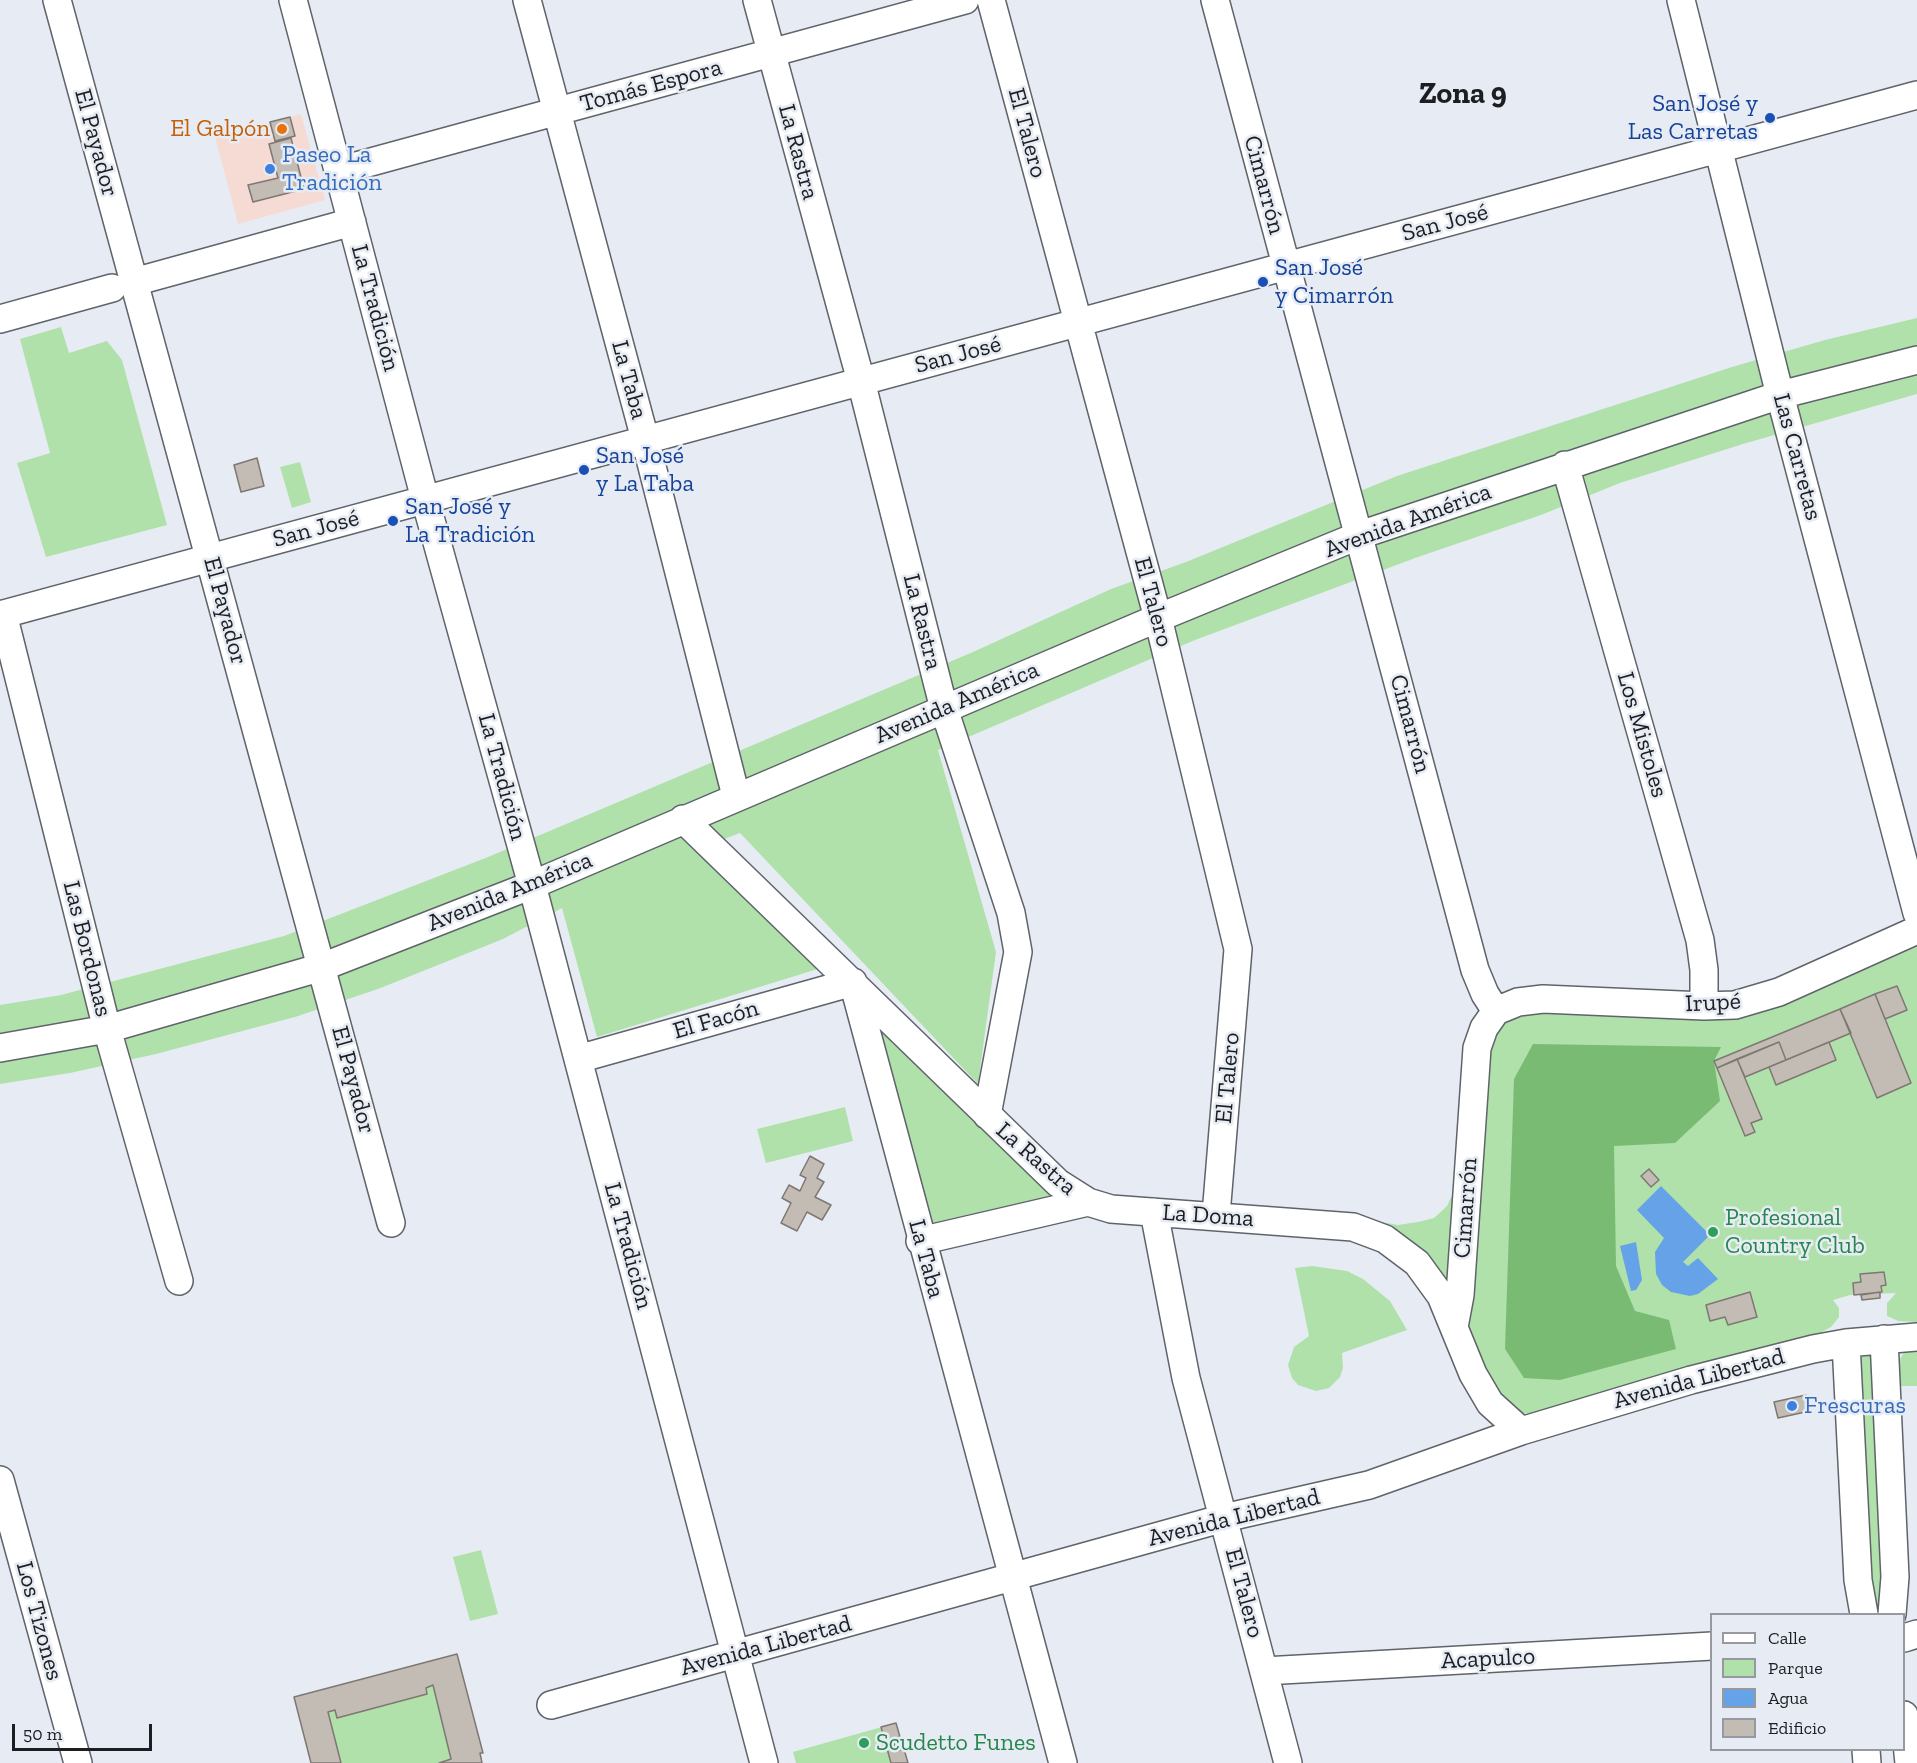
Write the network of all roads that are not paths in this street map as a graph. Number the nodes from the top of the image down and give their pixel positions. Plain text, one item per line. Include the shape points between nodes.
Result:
1 (57, 0) edge
2 (293, 0) edge
3 (527, 0) edge
4 (757, 0) edge
5 (965, 0) edge
6 (991, 0) edge
7 (1215, 0) edge
8 (1681, 0) edge
9 (771, 53) junction
10 (1917, 95) edge
11 (557, 111) junction
12 (1720, 148) junction
13 (338, 171) junction
14 (352, 222) junction
15 (1285, 266) junction
16 (123, 285) junction
17 (0, 319) edge
18 (1078, 322) junction
19 (1917, 360) edge
20 (861, 381) junction
21 (1780, 395) junction
22 (645, 440) junction
23 (1565, 465) junction
24 (425, 499) junction
25 (1360, 535) junction
26 (211, 558) junction
27 (1, 615) edge
28 (1158, 618) junction
29 (944, 709) junction
30 (736, 796) junction
31 (683, 819) junction
32 (532, 885) junction
33 (1917, 913) edge
34 (1917, 930) edge
35 (322, 967) junction
36 (853, 982) junction
37 (1704, 1006) junction
38 (1496, 1011) junction
39 (106, 1029) junction
40 (0, 1048) edge
41 (578, 1059) junction
42 (987, 1115) junction
43 (1088, 1202) junction
44 (1154, 1212) junction
45 (1216, 1215) junction
46 (392, 1223) dead end
47 (920, 1241) junction
48 (179, 1281) dead end
49 (1454, 1327) junction
50 (1917, 1337) edge
51 (1884, 1339) junction
52 (1846, 1343) junction
53 (1521, 1431) junction
54 (0, 1480) edge
55 (1224, 1518) junction
56 (1012, 1578) junction
57 (1864, 1613) edge
58 (1892, 1613) edge
59 (1710, 1646) edge
60 (735, 1655) junction
61 (1264, 1671) junction
62 (551, 1705) dead end
63 (1905, 1725) edge
64 (78, 1763) edge
65 (764, 1763) edge
66 (1062, 1763) edge
67 (1288, 1763) edge
68 (1909, 1763) edge

1 - 16 street, El Payador
2 - 13 street, La Tradición
3 - 11 street, La Taba
4 - 9 street, La Rastra
5 - 9 street, Tomás Espora
6 - 18 street, El Talero
7 - 15 street, Cimarrón
8 - 12 street, Las Carretas
9 - 11 street, Tomás Espora
9 - 20 street, La Rastra
10 - 12 street, San José
11 - 13 street, Tomás Espora
11 - 22 street, La Taba
12 - 15 street, San José
12 - 21 street, Las Carretas
13 - 14 street, La Tradición
14 - 16 street
14 - 24 street, La Tradición
15 - 18 street, San José
15 - 25 street, Cimarrón
16 - 17 street
16 - 26 street, El Payador
18 - 20 street, San José
18 - 28 street, El Talero
19 - 21 street, Avenida América
20 - 22 street, San José
20 - 29 street, La Rastra
21 - 23 street, Avenida América
21 - 33 street, Las Carretas
22 - 24 street, San José
22 - 30 street, La Taba
23 - 25 street, Avenida América
23 - 37 street, Los Mistoles via 1700,940
24 - 26 street, San José
24 - 32 street, La Tradición
25 - 28 street, Avenida América
25 - 38 street, Cimarrón via 1475,970
26 - 27 street, San José
26 - 35 street, El Payador
27 - 39 street, Las Bordonas
28 - 29 street, Avenida América
28 - 45 street, El Talero via 1238,949
29 - 30 street, Avenida América
29 - 42 street, La Rastra via 1011,913 1018,952
30 - 31 street, Avenida América
31 - 32 street, Avenida América
31 - 36 street
32 - 35 street, Avenida América
32 - 41 street, La Tradición
34 - 37 street, Irupé via 1779,992 1735,1005
35 - 39 street, Avenida América
35 - 46 street, El Payador
36 - 41 street, El Facón
36 - 42 street
36 - 47 street, La Taba
37 - 38 street, Irupé via 1543,999 1518,1002
38 - 49 street, Cimarrón via 1477,1048 1460,1294
39 - 40 street, Avenida América
39 - 48 street, Las Bordonas
41 - 60 street, La Tradición
42 - 43 street, La Rastra via 1058,1183
43 - 44 street, La Doma via 1112,1209
43 - 47 street, La Doma
44 - 45 street, La Doma
44 - 55 street, El Talero via 1186,1378
45 - 49 street, La Doma via 1353,1227 1385,1239 1417,1263 1441,1296
47 - 56 street, La Taba
49 - 53 street via 1490,1403
50 - 51 street, Avenida Libertad
51 - 52 street, Avenida Libertad
51 - 58 street via 1894,1577
52 - 53 street, Avenida Libertad via 1691,1380
52 - 57 street via 1858,1580
53 - 55 street, Avenida Libertad via 1369,1485
54 - 64 street, Los Tizones
55 - 56 street, Avenida Libertad
55 - 61 street, El Talero
56 - 60 street, Avenida Libertad
56 - 66 street, La Taba
59 - 61 street, Acapulco
60 - 62 street, Avenida Libertad
60 - 65 street, La Tradición
61 - 67 street, El Talero
63 - 68 street

